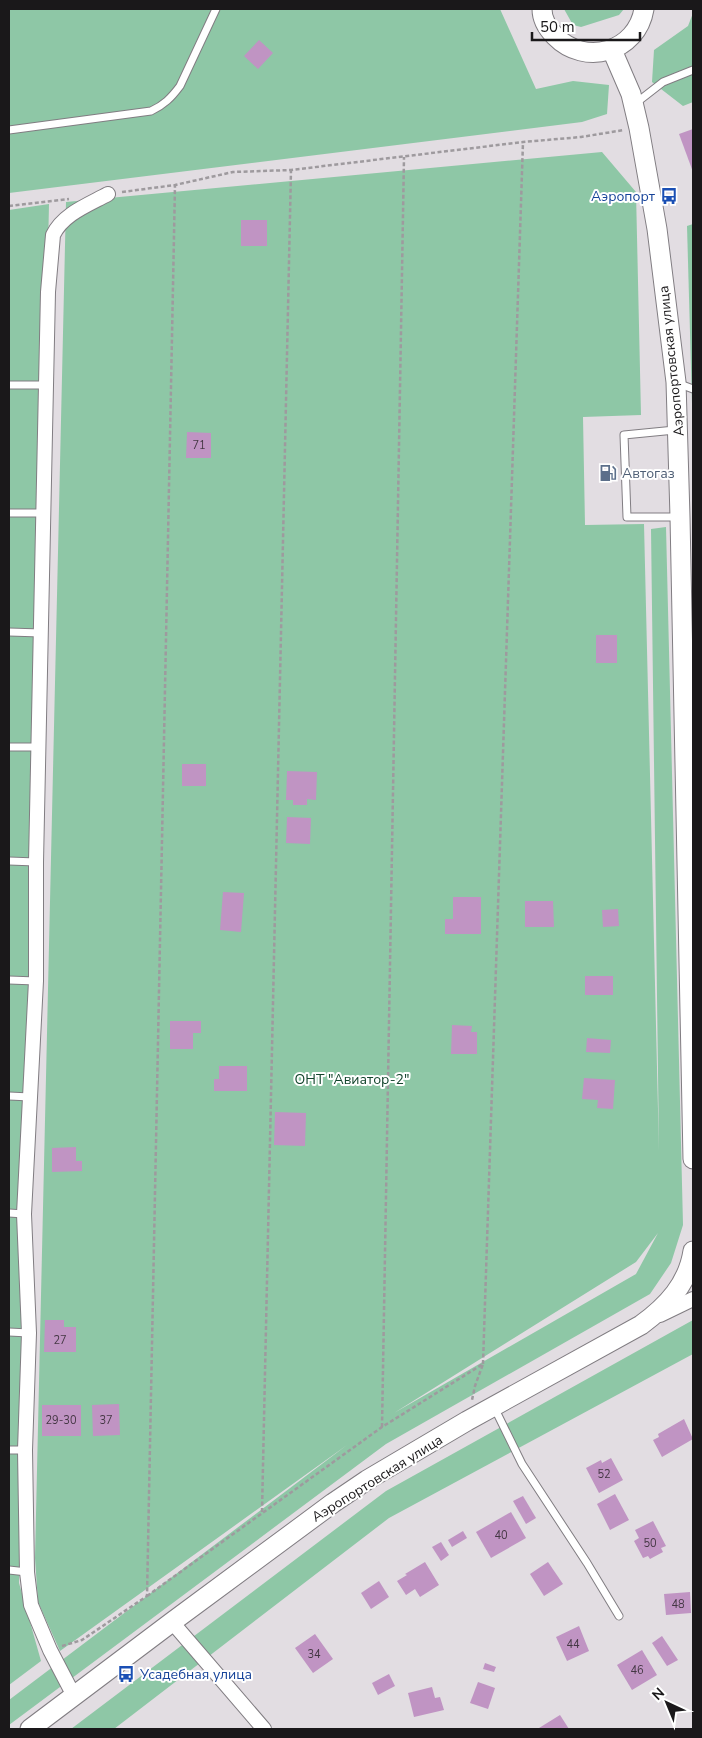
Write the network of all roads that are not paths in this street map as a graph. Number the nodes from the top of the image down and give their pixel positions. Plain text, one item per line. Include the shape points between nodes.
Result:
1 (216, 9) edge
2 (542, 9) edge
3 (644, 9) edge
4 (612, 50) junction
5 (693, 70) edge
6 (634, 105) junction
7 (9, 130) edge
8 (108, 194) road end
9 (676, 382) junction
10 (9, 385) edge
11 (46, 385) junction
12 (693, 389) edge
13 (678, 430) junction
14 (9, 513) edge
15 (44, 514) junction
16 (680, 517) junction
17 (9, 632) edge
18 (42, 633) junction
19 (9, 747) edge
20 (38, 747) junction
21 (9, 861) edge
22 (36, 862) junction
23 (9, 980) edge
24 (36, 981) junction
25 (9, 1096) edge
26 (30, 1097) junction
27 (693, 1159) edge
28 (9, 1213) edge
29 (24, 1214) junction
30 (693, 1251) edge
31 (693, 1299) edge
32 (641, 1325) junction
33 (9, 1332) edge
34 (29, 1332) junction
35 (494, 1406) junction
36 (9, 1450) edge
37 (25, 1450) junction
38 (9, 1570) edge
39 (27, 1572) junction
40 (618, 1616) dead end
41 (172, 1622) junction
42 (74, 1696) junction
43 (30, 1729) edge
44 (264, 1729) edge

1 - 7 lane via 180,86 163,105 151,111
2 - 4 street via 549,30 562,43 577,51 595,53
3 - 4 street via 638,27
4 - 6 street, Аэропортовская улица
5 - 6 lane via 663,82
6 - 9 street, Аэропортовская улица via 657,229
8 - 11 street via 64,219 53,236
9 - 12 lane
9 - 13 street, Аэропортовская улица
10 - 11 lane
11 - 15 street
13 - 16 street, Аэропортовская улица
13 - 16 lane via 624,435 627,517
14 - 15 lane
15 - 18 street
16 - 27 street, Аэропортовская улица
17 - 18 lane
18 - 20 street
19 - 20 lane
20 - 22 street
21 - 22 lane
22 - 24 street
23 - 24 lane
24 - 26 street
25 - 26 lane
26 - 29 street
28 - 29 lane
29 - 34 street
30 - 32 street, Аэропортовская улица via 687,1276 680,1287 663,1308
31 - 32 street
32 - 35 street, Аэропортовская улица
33 - 34 lane
34 - 37 street
35 - 40 lane via 522,1464
35 - 41 street, Аэропортовская улица via 367,1480
36 - 37 lane
37 - 39 street
38 - 39 lane
39 - 42 street via 32,1605 50,1650
41 - 42 street, Аэропортовская улица
41 - 44 street
42 - 43 street, Аэропортовская улица

